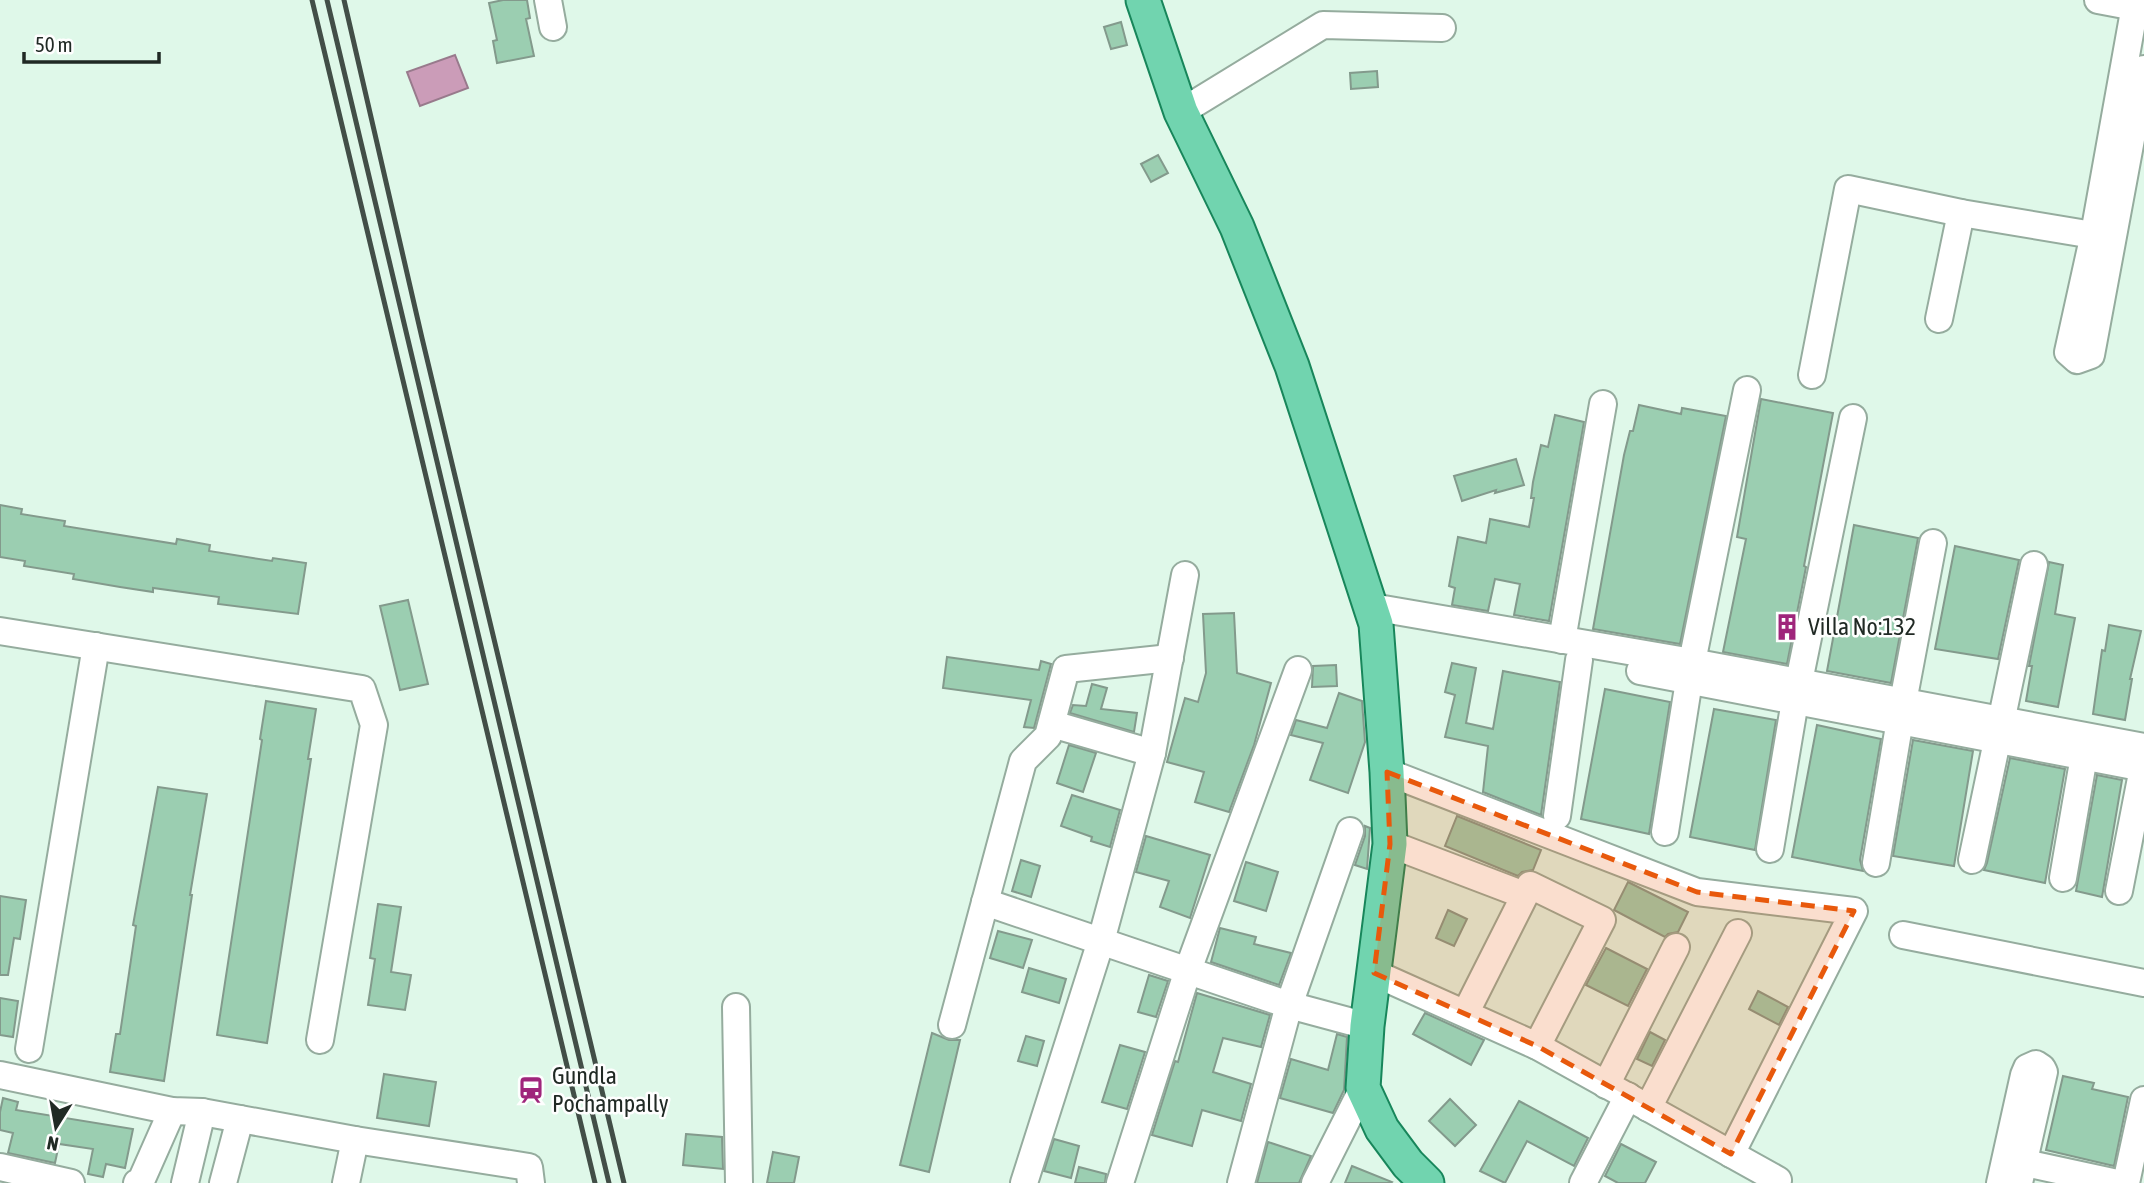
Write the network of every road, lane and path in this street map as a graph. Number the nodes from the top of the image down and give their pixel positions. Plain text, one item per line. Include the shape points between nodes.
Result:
1 (548, 0) edge
2 (1143, 0) edge
3 (2098, 0) edge
4 (2135, 3) edge
5 (553, 27) dead end
6 (1442, 28) dead end
7 (2137, 83) edge
8 (1181, 112) junction
9 (1961, 213) junction
10 (1939, 319) dead end
11 (1812, 375) dead end
12 (1747, 390) dead end
13 (1603, 404) dead end
14 (1853, 418) dead end
15 (1933, 543) dead end
16 (2034, 565) dead end
17 (1185, 575) dead end
18 (1374, 616) junction
19 (0, 631) edge
20 (96, 646) junction
21 (1570, 650) junction
22 (1170, 658) junction
23 (1298, 670) dead end
24 (1691, 671) junction
25 (1797, 691) junction
26 (1902, 711) junction
27 (1052, 724) junction
28 (1998, 731) junction
29 (1152, 753) junction
30 (2084, 756) junction
31 (2144, 761) edge
32 (1387, 772) junction
33 (1557, 816) dead end
34 (1350, 831) dead end
35 (1665, 832) dead end
36 (1390, 844) junction
37 (1770, 849) dead end
38 (1972, 860) dead end
39 (1876, 863) dead end
40 (2063, 878) dead end
41 (2119, 891) dead end
42 (1524, 895) junction
43 (985, 902) junction
44 (1738, 933) dead end
45 (1903, 935) dead end
46 (1101, 941) junction
47 (1676, 947) dead end
48 (1188, 970) junction
49 (1374, 973) junction
50 (2144, 983) edge
51 (1289, 1005) junction
52 (736, 1007) dead end
53 (1466, 1012) junction
54 (952, 1025) dead end
55 (1367, 1027) junction
56 (320, 1040) dead end
57 (1537, 1046) junction
58 (29, 1049) dead end
59 (0, 1075) edge
60 (1363, 1088) junction
61 (1627, 1096) junction
62 (2144, 1100) edge
63 (172, 1111) junction
64 (202, 1112) junction
65 (240, 1119) junction
66 (355, 1140) junction
67 (1731, 1154) junction
68 (0, 1167) edge
69 (2012, 1172) edge
70 (1778, 1180) dead end
71 (71, 1183) edge
72 (137, 1183) edge
73 (185, 1183) edge
74 (223, 1183) edge
75 (346, 1183) edge
76 (531, 1183) edge
77 (740, 1183) edge
78 (1024, 1183) edge
79 (1120, 1183) edge
80 (1241, 1183) edge
81 (1315, 1183) edge
82 (1427, 1183) edge
83 (1583, 1183) edge
84 (2117, 1183) edge
85 (2126, 1183) edge

1 - 5 street
2 - 8 main road
3 - 4 street
4 - 7 street
6 - 8 street via 1323,25
7 - 9 street via 2103,237
8 - 18 main road via 1237,228 1292,366
9 - 10 street
9 - 11 street via 1848,189
12 - 24 street
13 - 21 street
14 - 25 street
15 - 26 street
16 - 28 street
17 - 22 street
18 - 21 street
18 - 32 main road
19 - 20 street
20 - 56 street via 362,689 374,725
20 - 58 street
21 - 24 street
21 - 33 street
22 - 27 street via 1066,669
22 - 29 street
23 - 48 street
24 - 25 street
24 - 35 street
25 - 26 street
25 - 37 street
26 - 28 street
26 - 39 street
27 - 29 street
27 - 43 street via 1039,748 1023,761
28 - 30 street
28 - 31 street
28 - 38 street
29 - 46 street
30 - 31 street
30 - 40 street
31 - 41 street
32 - 36 main road
32 - 67 street via 1697,892 1854,911
34 - 51 street
36 - 42 street
36 - 49 main road
42 - 53 street
42 - 57 street via 1530,885 1602,920
43 - 46 street
43 - 54 street
44 - 61 street
45 - 50 street
46 - 48 street
46 - 78 street
47 - 61 street
48 - 51 street
48 - 79 street
49 - 53 street
49 - 55 main road
51 - 55 street
51 - 80 street
52 - 77 street
53 - 57 street
55 - 60 main road
57 - 61 street
59 - 63 street
60 - 81 street
60 - 82 main road via 1382,1129
61 - 67 street
61 - 83 street
62 - 85 street
63 - 64 street
63 - 72 street
64 - 65 street
64 - 73 street
65 - 66 street
65 - 74 street
66 - 75 street
66 - 76 street via 529,1167
67 - 70 street
68 - 71 street
69 - 84 street

